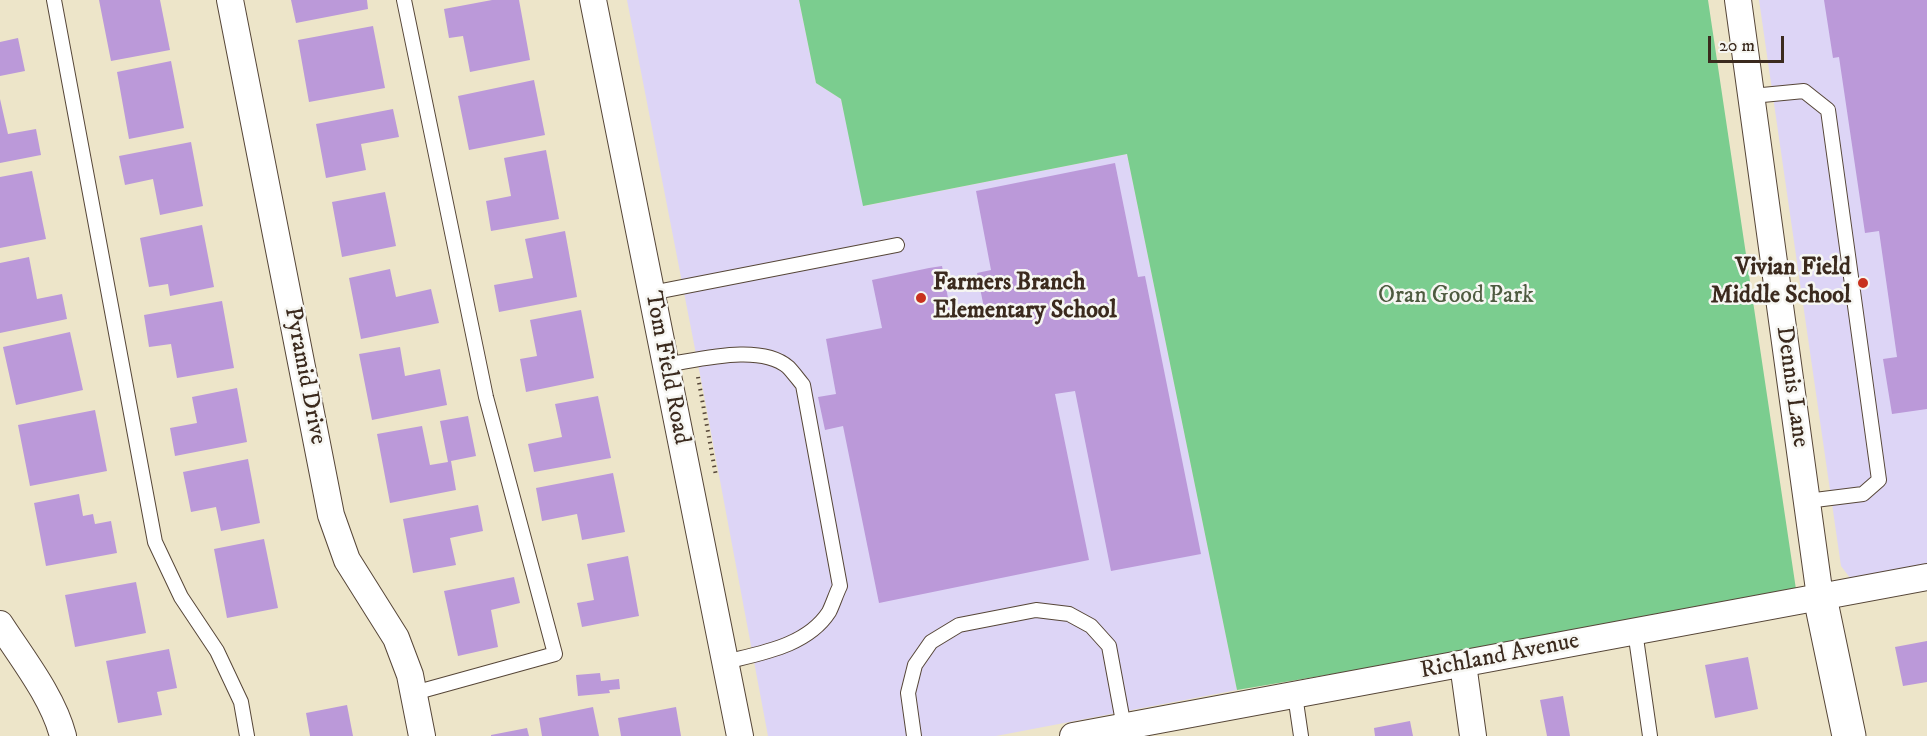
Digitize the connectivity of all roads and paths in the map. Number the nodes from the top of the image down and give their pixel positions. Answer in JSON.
{"nodes":[{"id":1,"x":54,"y":0,"type":"edge"},
{"id":2,"x":231,"y":0,"type":"edge"},
{"id":3,"x":404,"y":0,"type":"edge"},
{"id":4,"x":592,"y":0,"type":"edge"},
{"id":5,"x":1738,"y":0,"type":"edge"},
{"id":6,"x":1752,"y":96,"type":"junction"},
{"id":7,"x":897,"y":245,"type":"dead end"},
{"id":8,"x":651,"y":293,"type":"junction"},
{"id":9,"x":665,"y":365,"type":"junction"},
{"id":10,"x":1807,"y":501,"type":"junction"},
{"id":11,"x":1927,"y":577,"type":"edge"},
{"id":12,"x":1820,"y":597,"type":"junction"},
{"id":13,"x":0,"y":624,"type":"edge"},
{"id":14,"x":1635,"y":631,"type":"junction"},
{"id":15,"x":725,"y":662,"type":"junction"},
{"id":16,"x":1463,"y":664,"type":"junction"},
{"id":17,"x":414,"y":693,"type":"junction"},
{"id":18,"x":1295,"y":695,"type":"junction"},
{"id":19,"x":1124,"y":731,"type":"edge"},
{"id":20,"x":63,"y":736,"type":"edge"},
{"id":21,"x":247,"y":736,"type":"edge"},
{"id":22,"x":422,"y":736,"type":"edge"},
{"id":23,"x":740,"y":736,"type":"edge"},
{"id":24,"x":914,"y":736,"type":"edge"},
{"id":25,"x":1073,"y":736,"type":"edge"},
{"id":26,"x":1301,"y":736,"type":"edge"},
{"id":27,"x":1473,"y":736,"type":"edge"},
{"id":28,"x":1650,"y":736,"type":"edge"},
{"id":29,"x":1849,"y":736,"type":"edge"}],
"edges":[{"from":1,"to":21,"type":"lane"},
{"from":2,"to":17,"type":"street","name":"Pyramid Drive"},
{"from":3,"to":17,"type":"lane"},
{"from":4,"to":8,"type":"street","name":"Tom Field Road"},
{"from":5,"to":6,"type":"street","name":"Dennis Lane"},
{"from":6,"to":10,"type":"street","name":"Dennis Lane"},
{"from":6,"to":10,"type":"lane"},
{"from":7,"to":8,"type":"lane"},
{"from":8,"to":9,"type":"street","name":"Tom Field Road"},
{"from":9,"to":15,"type":"street","name":"Tom Field Road"},
{"from":9,"to":15,"type":"lane"},
{"from":10,"to":12,"type":"street","name":"Dennis Lane"},
{"from":11,"to":12,"type":"street","name":"Richland Avenue"},
{"from":12,"to":14,"type":"street","name":"Richland Avenue"},
{"from":12,"to":29,"type":"street","name":"Dennis Lane"},
{"from":13,"to":20,"type":"street"},
{"from":14,"to":16,"type":"street","name":"Richland Avenue"},
{"from":14,"to":28,"type":"lane"},
{"from":15,"to":23,"type":"street","name":"Tom Field Road"},
{"from":16,"to":18,"type":"street","name":"Richland Avenue"},
{"from":16,"to":27,"type":"street"},
{"from":17,"to":22,"type":"street","name":"Pyramid Drive"},
{"from":18,"to":19,"type":"street","name":"Richland Avenue"},
{"from":18,"to":26,"type":"lane"},
{"from":19,"to":24,"type":"lane"},
{"from":19,"to":25,"type":"street","name":"Richland Avenue"}]}
